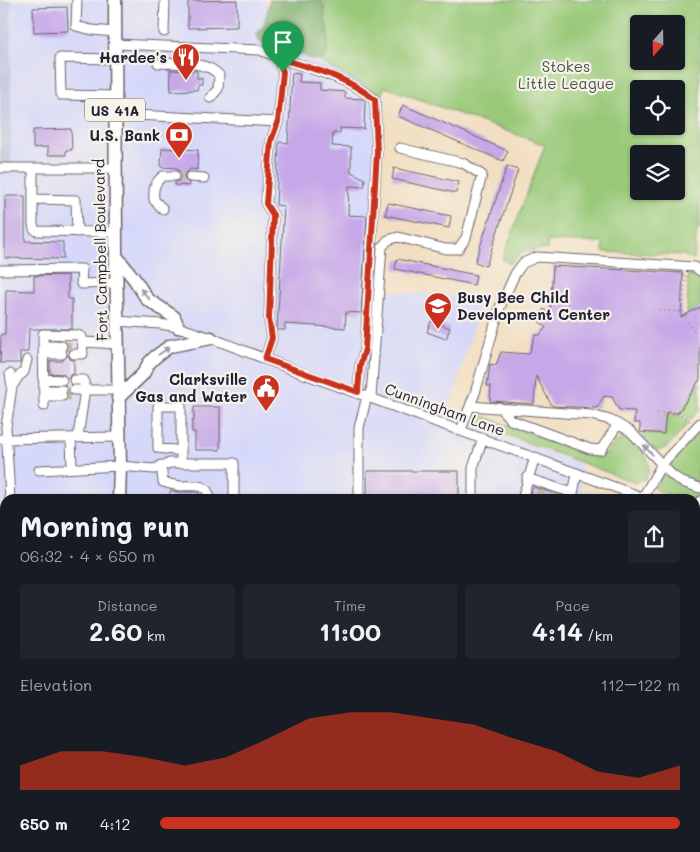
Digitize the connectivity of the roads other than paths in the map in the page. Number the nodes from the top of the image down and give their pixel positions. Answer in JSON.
{"nodes":[{"id":1,"x":77,"y":0,"type":"edge"},
{"id":2,"x":115,"y":0,"type":"edge"},
{"id":3,"x":165,"y":0,"type":"edge"},
{"id":4,"x":164,"y":32,"type":"dead end"},
{"id":5,"x":115,"y":38,"type":"junction"},
{"id":6,"x":278,"y":58,"type":"junction"},
{"id":7,"x":115,"y":59,"type":"junction"},
{"id":8,"x":158,"y":63,"type":"dead end"},
{"id":9,"x":115,"y":96,"type":"junction"},
{"id":10,"x":210,"y":98,"type":"dead end"},
{"id":11,"x":115,"y":114,"type":"junction"},
{"id":12,"x":278,"y":122,"type":"junction"},
{"id":13,"x":400,"y":148,"type":"dead end"},
{"id":14,"x":0,"y":168,"type":"edge"},
{"id":15,"x":33,"y":168,"type":"junction"},
{"id":16,"x":116,"y":168,"type":"junction"},
{"id":17,"x":175,"y":176,"type":"tunnel mouth"},
{"id":18,"x":190,"y":177,"type":"tunnel mouth"},
{"id":19,"x":204,"y":178,"type":"dead end"},
{"id":20,"x":33,"y":199,"type":"junction"},
{"id":21,"x":163,"y":209,"type":"dead end"},
{"id":22,"x":77,"y":232,"type":"junction"},
{"id":23,"x":116,"y":232,"type":"junction"},
{"id":24,"x":116,"y":256,"type":"junction"},
{"id":25,"x":0,"y":270,"type":"edge"},
{"id":26,"x":700,"y":271,"type":"edge"},
{"id":27,"x":117,"y":283,"type":"junction"},
{"id":28,"x":117,"y":321,"type":"junction"},
{"id":29,"x":178,"y":327,"type":"junction"},
{"id":30,"x":211,"y":338,"type":"junction"},
{"id":31,"x":117,"y":344,"type":"junction"},
{"id":32,"x":43,"y":346,"type":"junction"},
{"id":33,"x":265,"y":359,"type":"junction"},
{"id":34,"x":26,"y":360,"type":"dead end"},
{"id":35,"x":10,"y":374,"type":"dead end"},
{"id":36,"x":43,"y":379,"type":"junction"},
{"id":37,"x":62,"y":380,"type":"dead end"},
{"id":38,"x":74,"y":380,"type":"dead end"},
{"id":39,"x":12,"y":387,"type":"junction"},
{"id":40,"x":358,"y":392,"type":"junction"},
{"id":41,"x":44,"y":393,"type":"junction"},
{"id":42,"x":62,"y":393,"type":"tunnel mouth"},
{"id":43,"x":79,"y":393,"type":"junction"},
{"id":44,"x":118,"y":394,"type":"junction"},
{"id":45,"x":369,"y":396,"type":"junction"},
{"id":46,"x":44,"y":406,"type":"dead end"},
{"id":47,"x":470,"y":406,"type":"junction"},
{"id":48,"x":499,"y":407,"type":"junction"},
{"id":49,"x":618,"y":424,"type":"junction"},
{"id":50,"x":698,"y":425,"type":"edge"},
{"id":51,"x":461,"y":430,"type":"junction"},
{"id":52,"x":120,"y":437,"type":"junction"},
{"id":53,"x":4,"y":438,"type":"edge"},
{"id":54,"x":74,"y":438,"type":"junction"},
{"id":55,"x":483,"y":438,"type":"junction"},
{"id":56,"x":181,"y":451,"type":"junction"},
{"id":57,"x":535,"y":457,"type":"junction"},
{"id":58,"x":181,"y":463,"type":"junction"},
{"id":59,"x":662,"y":464,"type":"junction"},
{"id":60,"x":161,"y":465,"type":"junction"},
{"id":61,"x":120,"y":466,"type":"junction"},
{"id":62,"x":72,"y":468,"type":"junction"},
{"id":63,"x":39,"y":470,"type":"dead end"},
{"id":64,"x":577,"y":473,"type":"junction"},
{"id":65,"x":527,"y":478,"type":"junction"},
{"id":66,"x":700,"y":488,"type":"edge"},
{"id":67,"x":10,"y":494,"type":"edge"},
{"id":68,"x":119,"y":494,"type":"edge"},
{"id":69,"x":209,"y":494,"type":"edge"},
{"id":70,"x":234,"y":494,"type":"edge"},
{"id":71,"x":359,"y":494,"type":"edge"},
{"id":72,"x":473,"y":494,"type":"edge"},
{"id":73,"x":523,"y":494,"type":"edge"},
{"id":74,"x":566,"y":494,"type":"edge"},
{"id":75,"x":572,"y":494,"type":"edge"},
{"id":76,"x":634,"y":494,"type":"edge"},
{"id":77,"x":647,"y":494,"type":"edge"}],
"edges":[{"from":1,"to":5,"type":"street"},
{"from":2,"to":5,"type":"highway","name":"Fort Campbell Boulevard","number":"US 41A"},
{"from":3,"to":4,"type":"street"},
{"from":5,"to":6,"type":"street"},
{"from":5,"to":7,"type":"highway","name":"Fort Campbell Boulevard","number":"US 41A"},
{"from":6,"to":12,"type":"street"},
{"from":6,"to":40,"type":"street"},
{"from":7,"to":9,"type":"highway","name":"Fort Campbell Boulevard","number":"US 41A"},
{"from":7,"to":9,"type":"street"},
{"from":8,"to":10,"type":"street"},
{"from":9,"to":11,"type":"highway","name":"Fort Campbell Boulevard","number":"US 41A"},
{"from":11,"to":12,"type":"street"},
{"from":11,"to":16,"type":"highway","name":"Fort Campbell Boulevard","number":"US 41A"},
{"from":12,"to":33,"type":"street"},
{"from":13,"to":45,"type":"street"},
{"from":14,"to":15,"type":"street"},
{"from":15,"to":16,"type":"street"},
{"from":15,"to":20,"type":"street"},
{"from":16,"to":23,"type":"highway","name":"Fort Campbell Boulevard","number":"US 41A"},
{"from":17,"to":21,"type":"street"},
{"from":18,"to":19,"type":"street"},
{"from":20,"to":22,"type":"street"},
{"from":20,"to":22,"type":"street"},
{"from":22,"to":23,"type":"street"},
{"from":23,"to":24,"type":"highway","name":"Fort Campbell Boulevard","number":"US 41A"},
{"from":24,"to":27,"type":"highway","name":"Fort Campbell Boulevard","number":"US 41A"},
{"from":29,"to":24,"type":"highway","one_way":true},
{"from":25,"to":27,"type":"street"},
{"from":26,"to":47,"type":"street"},
{"from":27,"to":28,"type":"highway","name":"Fort Campbell Boulevard","number":"US 41A"},
{"from":28,"to":29,"type":"street","name":"Cunningham Lane"},
{"from":28,"to":31,"type":"highway","name":"Fort Campbell Boulevard","number":"US 41A"},
{"from":29,"to":30,"type":"street","name":"Cunningham Lane"},
{"from":30,"to":33,"type":"street","name":"Cunningham Lane"},
{"from":44,"to":30,"type":"highway","one_way":true},
{"from":31,"to":32,"type":"street"},
{"from":31,"to":44,"type":"highway","name":"Fort Campbell Boulevard","number":"US 41A"},
{"from":32,"to":32,"type":"street"},
{"from":32,"to":36,"type":"street"},
{"from":33,"to":40,"type":"street","name":"Cunningham Lane"},
{"from":34,"to":39,"type":"street"},
{"from":35,"to":39,"type":"street"},
{"from":36,"to":37,"type":"street"},
{"from":36,"to":41,"type":"street"},
{"from":38,"to":43,"type":"street"},
{"from":39,"to":53,"type":"street"},
{"from":40,"to":45,"type":"street","name":"Cunningham Lane"},
{"from":41,"to":42,"type":"street"},
{"from":41,"to":46,"type":"street"},
{"from":43,"to":44,"type":"street"},
{"from":43,"to":54,"type":"street"},
{"from":44,"to":52,"type":"highway","name":"Fort Campbell Boulevard","number":"US 41A"},
{"from":45,"to":51,"type":"street","name":"Cunningham Lane"},
{"from":45,"to":71,"type":"street"},
{"from":47,"to":48,"type":"street"},
{"from":47,"to":51,"type":"street"},
{"from":48,"to":49,"type":"street"},
{"from":48,"to":49,"type":"street"},
{"from":59,"to":49,"type":"street","one_way":true},
{"from":50,"to":59,"type":"street"},
{"from":51,"to":55,"type":"street","name":"Cunningham Lane"},
{"from":52,"to":54,"type":"street"},
{"from":52,"to":61,"type":"highway","name":"Fort Campbell Boulevard","number":"US 41A"},
{"from":53,"to":54,"type":"street"},
{"from":53,"to":67,"type":"street"},
{"from":54,"to":62,"type":"street"},
{"from":55,"to":57,"type":"street","name":"Cunningham Lane"},
{"from":55,"to":72,"type":"street"},
{"from":56,"to":56,"type":"street"},
{"from":56,"to":58,"type":"street"},
{"from":57,"to":64,"type":"street","name":"Cunningham Lane"},
{"from":57,"to":65,"type":"street"},
{"from":58,"to":60,"type":"street"},
{"from":58,"to":70,"type":"street"},
{"from":59,"to":66,"type":"street"},
{"from":59,"to":77,"type":"street"},
{"from":60,"to":61,"type":"street"},
{"from":60,"to":69,"type":"street"},
{"from":61,"to":62,"type":"street"},
{"from":61,"to":68,"type":"highway","name":"Fort Campbell Boulevard","number":"US 41A"},
{"from":62,"to":63,"type":"street"},
{"from":64,"to":75,"type":"street"},
{"from":64,"to":76,"type":"street","name":"Cunningham Lane"},
{"from":65,"to":73,"type":"street"},
{"from":65,"to":74,"type":"street"}]}
